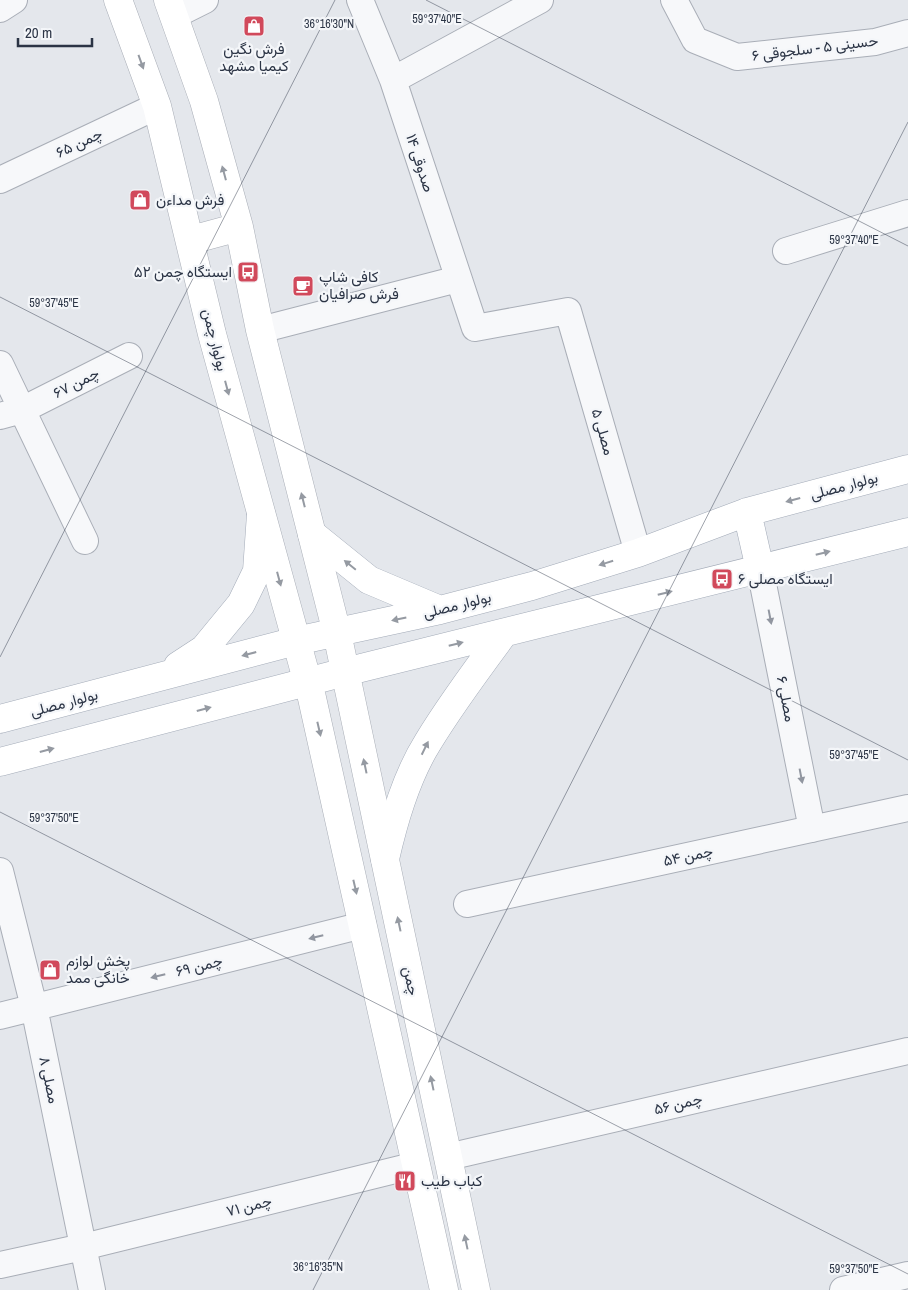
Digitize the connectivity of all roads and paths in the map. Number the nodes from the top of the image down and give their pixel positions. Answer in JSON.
{"nodes":[{"id":1,"x":14,"y":0,"type":"edge"},
{"id":2,"x":118,"y":0,"type":"edge"},
{"id":3,"x":205,"y":0,"type":"edge"},
{"id":4,"x":360,"y":0,"type":"edge"},
{"id":5,"x":540,"y":0,"type":"edge"},
{"id":6,"x":674,"y":0,"type":"edge"},
{"id":7,"x":172,"y":8,"type":"edge"},
{"id":8,"x":0,"y":9,"type":"edge"},
{"id":9,"x":908,"y":33,"type":"edge"},
{"id":10,"x":393,"y":80,"type":"junction"},
{"id":11,"x":157,"y":106,"type":"junction"},
{"id":12,"x":0,"y":180,"type":"edge"},
{"id":13,"x":908,"y":213,"type":"edge"},
{"id":14,"x":239,"y":226,"type":"junction"},
{"id":15,"x":191,"y":240,"type":"junction"},
{"id":16,"x":786,"y":250,"type":"dead end"},
{"id":17,"x":458,"y":279,"type":"junction"},
{"id":18,"x":568,"y":312,"type":"joint"},
{"id":19,"x":260,"y":330,"type":"junction"},
{"id":20,"x":129,"y":356,"type":"dead end"},
{"id":21,"x":0,"y":364,"type":"edge"},
{"id":22,"x":11,"y":413,"type":"edge"},
{"id":23,"x":908,"y":469,"type":"edge"},
{"id":24,"x":747,"y":512,"type":"junction"},
{"id":25,"x":262,"y":514,"type":"junction"},
{"id":26,"x":908,"y":532,"type":"edge"},
{"id":27,"x":312,"y":534,"type":"junction"},
{"id":28,"x":85,"y":541,"type":"dead end"},
{"id":29,"x":638,"y":553,"type":"junction"},
{"id":30,"x":760,"y":569,"type":"junction"},
{"id":31,"x":440,"y":610,"type":"junction"},
{"id":32,"x":337,"y":633,"type":"junction"},
{"id":33,"x":504,"y":633,"type":"junction"},
{"id":34,"x":296,"y":642,"type":"junction"},
{"id":35,"x":345,"y":672,"type":"junction"},
{"id":36,"x":161,"y":677,"type":"junction"},
{"id":37,"x":307,"y":682,"type":"junction"},
{"id":38,"x":0,"y":720,"type":"edge"},
{"id":39,"x":0,"y":765,"type":"edge"},
{"id":40,"x":908,"y":808,"type":"edge"},
{"id":41,"x":812,"y":829,"type":"junction"},
{"id":42,"x":385,"y":859,"type":"junction"},
{"id":43,"x":0,"y":871,"type":"edge"},
{"id":44,"x":467,"y":904,"type":"dead end"},
{"id":45,"x":363,"y":925,"type":"junction"},
{"id":46,"x":34,"y":1007,"type":"junction"},
{"id":47,"x":0,"y":1016,"type":"edge"},
{"id":48,"x":908,"y":1051,"type":"edge"},
{"id":49,"x":448,"y":1157,"type":"junction"},
{"id":50,"x":416,"y":1165,"type":"junction"},
{"id":51,"x":83,"y":1247,"type":"junction"},
{"id":52,"x":0,"y":1265,"type":"edge"},
{"id":53,"x":908,"y":1275,"type":"edge"},
{"id":54,"x":92,"y":1290,"type":"edge"},
{"id":55,"x":444,"y":1290,"type":"edge"},
{"id":56,"x":476,"y":1290,"type":"edge"},
{"id":57,"x":843,"y":1290,"type":"edge"}],
"edges":[{"from":1,"to":8,"type":"street"},
{"from":2,"to":11,"type":"main road","name":"بولوار چمن","one_way":true},
{"from":3,"to":7,"type":"street"},
{"from":4,"to":10,"type":"street","name":"صدوقی ۱۴"},
{"from":5,"to":10,"type":"street"},
{"from":6,"to":9,"type":"street","name":"حسینی ۵ - سلجوقی ۶"},
{"from":14,"to":7,"type":"main road","one_way":true},
{"from":10,"to":17,"type":"street","name":"صدوقی ۱۴"},
{"from":11,"to":12,"type":"street","name":"چمن ۶۵"},
{"from":11,"to":15,"type":"main road","name":"بولوار چمن"},
{"from":13,"to":16,"type":"street"},
{"from":14,"to":15,"type":"main road"},
{"from":14,"to":19,"type":"main road"},
{"from":15,"to":25,"type":"main road","name":"بولوار چمن","one_way":true},
{"from":17,"to":18,"type":"street","name":"صدوقی ۱۴"},
{"from":17,"to":19,"type":"street"},
{"from":18,"to":29,"type":"street","name":"مصلی ۵"},
{"from":27,"to":19,"type":"main road","one_way":true},
{"from":20,"to":22,"type":"street","name":"چمن ۶۷"},
{"from":21,"to":22,"type":"street"},
{"from":22,"to":28,"type":"street"},
{"from":23,"to":24,"type":"main road","name":"بولوار مصلی","one_way":true},
{"from":24,"to":29,"type":"main road","name":"بولوار مصلی"},
{"from":24,"to":30,"type":"main road"},
{"from":25,"to":34,"type":"main road","name":"بولوار چمن","one_way":true},
{"from":25,"to":36,"type":"main road"},
{"from":30,"to":26,"type":"main road","one_way":true},
{"from":31,"to":27,"type":"main road","one_way":true},
{"from":27,"to":32,"type":"main road"},
{"from":29,"to":31,"type":"main road","name":"بولوار مصلی","one_way":true},
{"from":33,"to":30,"type":"main road","one_way":true},
{"from":30,"to":41,"type":"street","name":"مصلی ۶","one_way":true},
{"from":31,"to":32,"type":"main road","name":"بولوار مصلی","one_way":true},
{"from":32,"to":34,"type":"main road","name":"بولوار مصلی"},
{"from":32,"to":35,"type":"main road","name":"چمن"},
{"from":35,"to":33,"type":"main road","one_way":true},
{"from":42,"to":33,"type":"main road","one_way":true},
{"from":34,"to":36,"type":"main road","name":"بولوار مصلی","one_way":true},
{"from":34,"to":37,"type":"main road","name":"بولوار چمن"},
{"from":35,"to":37,"type":"main road"},
{"from":42,"to":35,"type":"main road","name":"چمن","one_way":true},
{"from":36,"to":38,"type":"main road","name":"بولوار مصلی"},
{"from":39,"to":37,"type":"main road","one_way":true},
{"from":37,"to":45,"type":"main road","one_way":true},
{"from":40,"to":41,"type":"street","name":"چمن ۵۴"},
{"from":41,"to":44,"type":"street","name":"چمن ۵۴"},
{"from":49,"to":42,"type":"main road","name":"چمن","one_way":true},
{"from":43,"to":46,"type":"street","name":"مصلی ۸"},
{"from":45,"to":46,"type":"street","name":"چمن ۶۹","one_way":true},
{"from":45,"to":50,"type":"main road"},
{"from":46,"to":47,"type":"street","name":"چمن ۶۹"},
{"from":46,"to":51,"type":"street","name":"مصلی ۸"},
{"from":48,"to":49,"type":"street","name":"چمن ۵۶"},
{"from":49,"to":50,"type":"main road"},
{"from":56,"to":49,"type":"main road","name":"چمن","one_way":true},
{"from":50,"to":51,"type":"street","name":"چمن ۷۱"},
{"from":50,"to":55,"type":"main road"},
{"from":51,"to":52,"type":"street","name":"چمن ۷۱"},
{"from":51,"to":54,"type":"street","name":"مصلی ۸"},
{"from":53,"to":57,"type":"street"}]}
